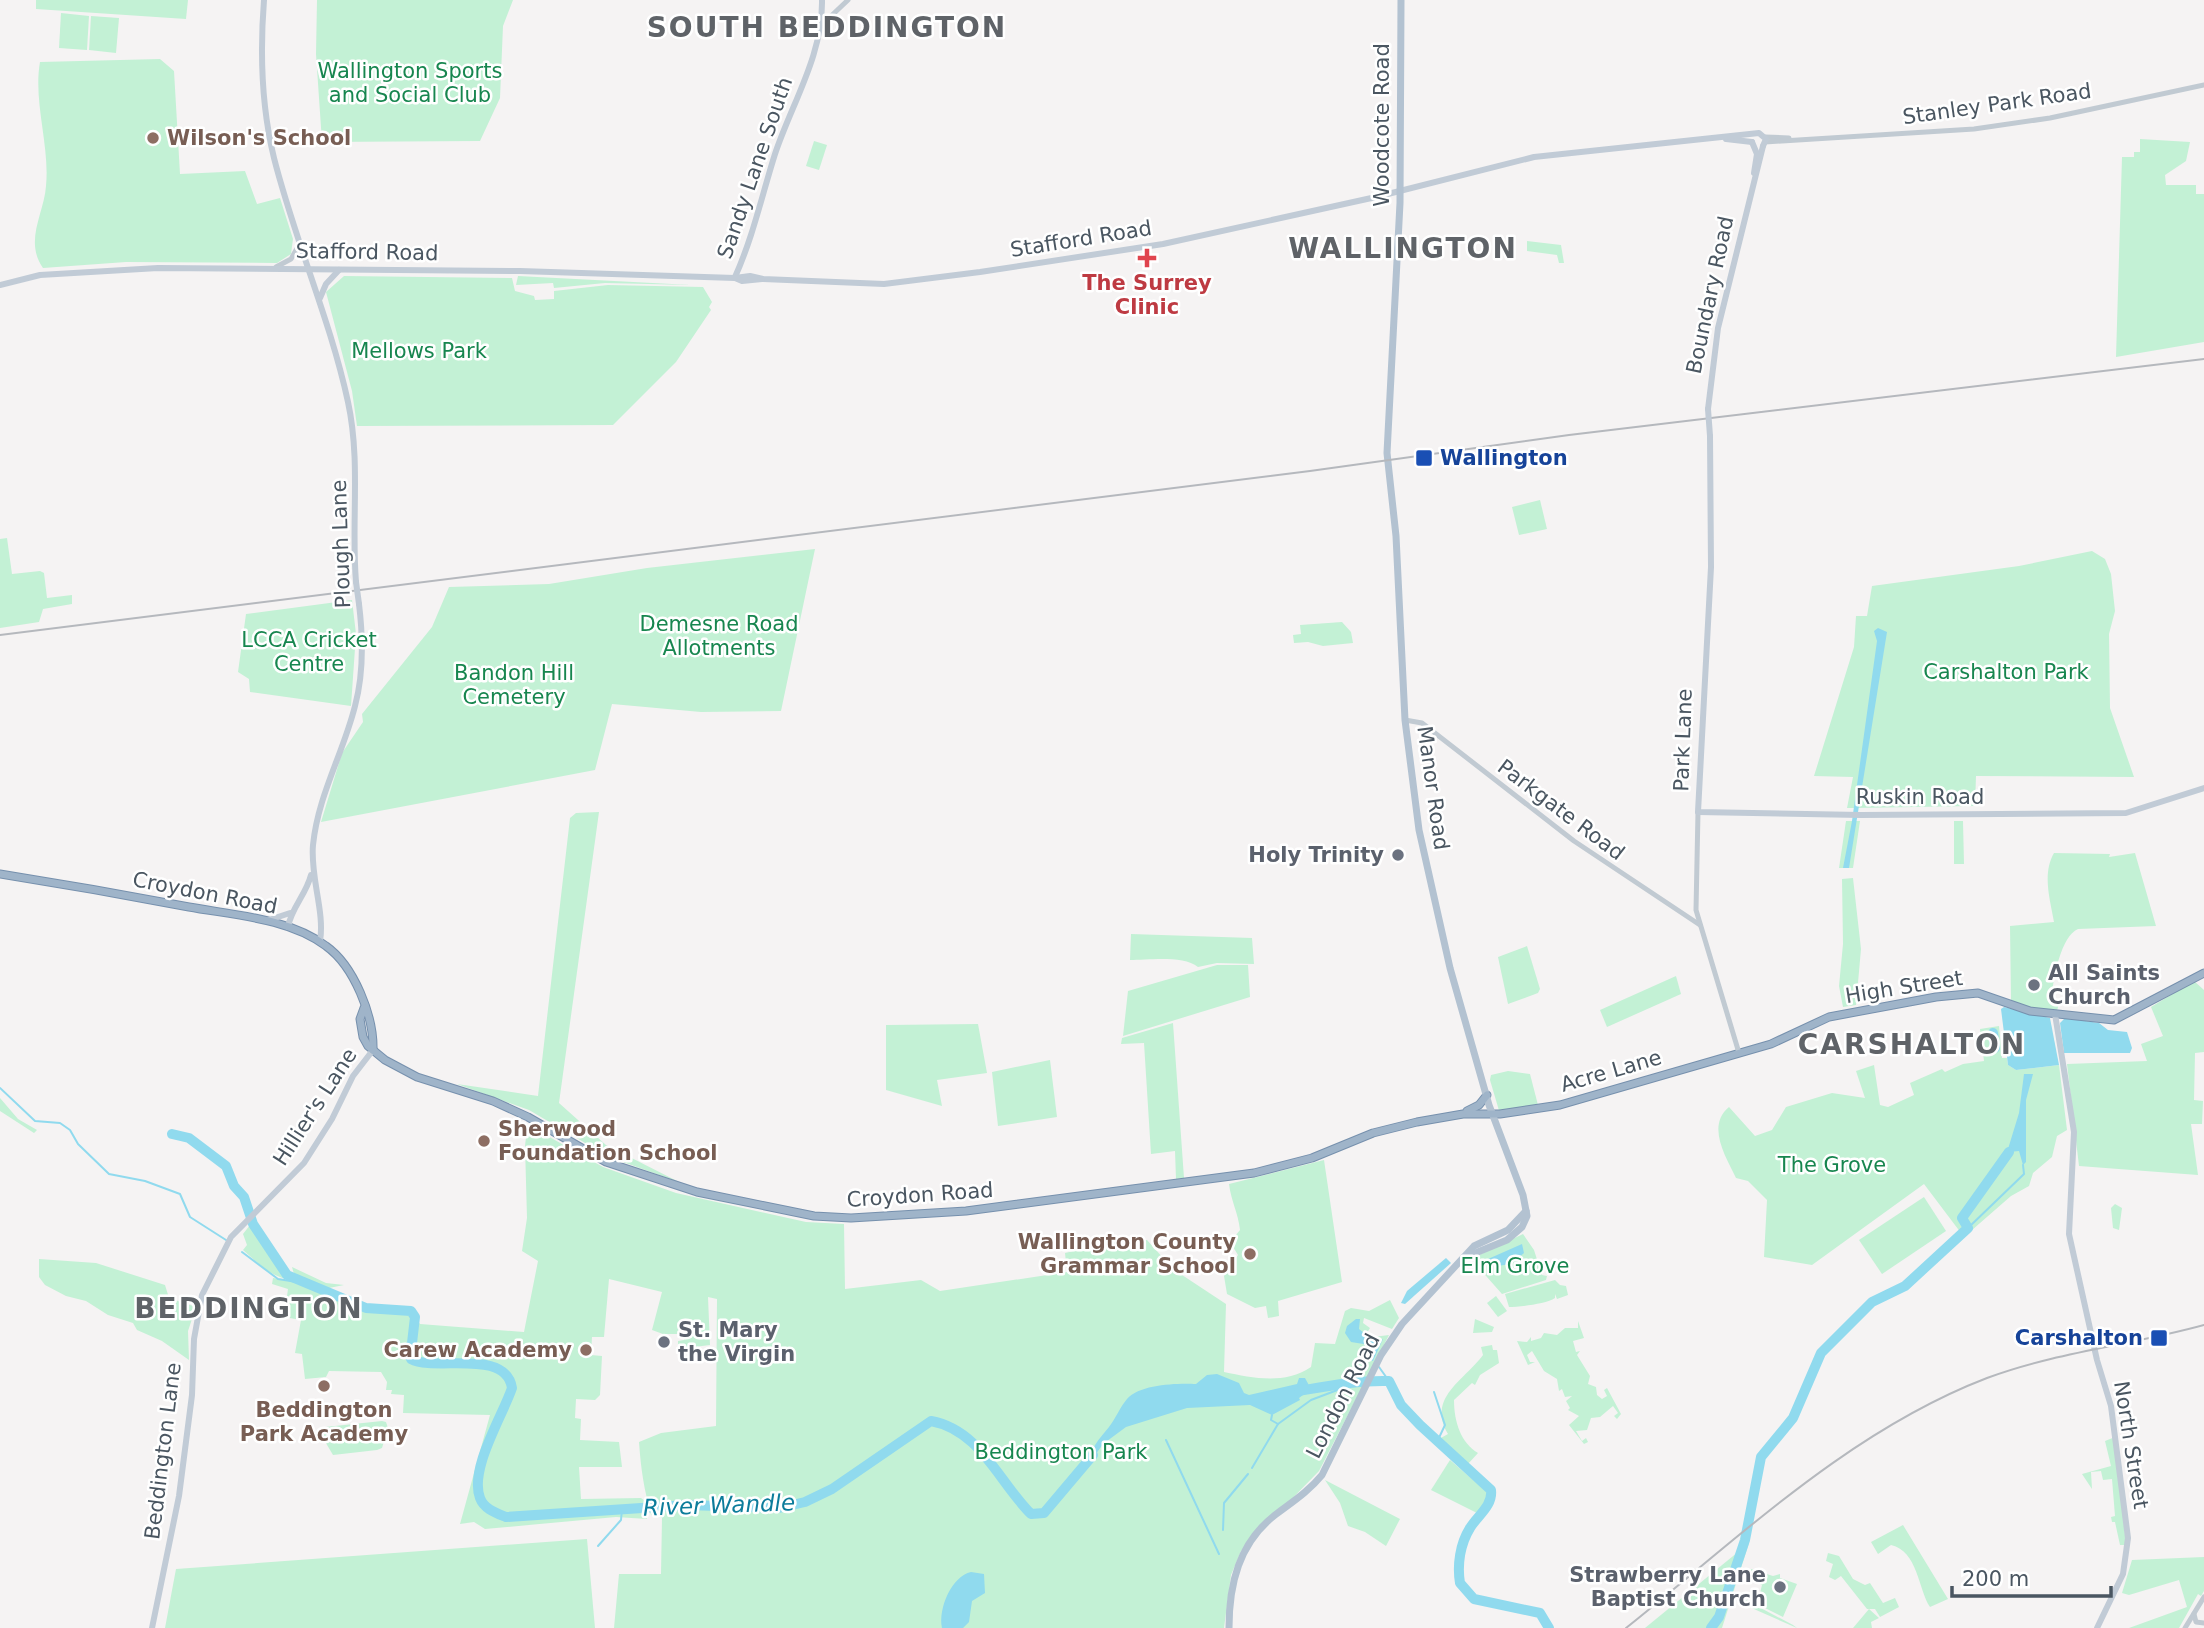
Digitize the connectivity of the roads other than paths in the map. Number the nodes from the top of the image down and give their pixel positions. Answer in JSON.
{"nodes":[{"id":1,"x":264,"y":0,"type":"edge"},
{"id":2,"x":822,"y":0,"type":"edge"},
{"id":3,"x":848,"y":0,"type":"edge"},
{"id":4,"x":1401,"y":0,"type":"edge"},
{"id":5,"x":822,"y":20,"type":"junction"},
{"id":6,"x":2204,"y":85,"type":"edge"},
{"id":7,"x":1759,"y":141,"type":"junction"},
{"id":8,"x":1400,"y":191,"type":"junction"},
{"id":9,"x":301,"y":240,"type":"junction"},
{"id":10,"x":744,"y":259,"type":"junction"},
{"id":11,"x":266,"y":269,"type":"junction"},
{"id":12,"x":309,"y":270,"type":"junction"},
{"id":13,"x":339,"y":270,"type":"junction"},
{"id":14,"x":750,"y":276,"type":"junction"},
{"id":15,"x":735,"y":278,"type":"junction"},
{"id":16,"x":763,"y":279,"type":"junction"},
{"id":17,"x":0,"y":285,"type":"edge"},
{"id":18,"x":320,"y":300,"type":"junction"},
{"id":19,"x":1709,"y":421,"type":"joint"},
{"id":20,"x":1387,"y":459,"type":"joint"},
{"id":21,"x":1405,"y":720,"type":"junction"},
{"id":22,"x":2204,"y":788,"type":"edge"},
{"id":23,"x":1698,"y":812,"type":"junction"},
{"id":24,"x":312,"y":869,"type":"junction"},
{"id":25,"x":0,"y":874,"type":"edge"},
{"id":26,"x":305,"y":894,"type":"junction"},
{"id":27,"x":315,"y":894,"type":"junction"},
{"id":28,"x":290,"y":913,"type":"junction"},
{"id":29,"x":264,"y":921,"type":"junction"},
{"id":30,"x":1700,"y":925,"type":"junction"},
{"id":31,"x":288,"y":927,"type":"junction"},
{"id":32,"x":320,"y":941,"type":"junction"},
{"id":33,"x":2204,"y":975,"type":"edge"},
{"id":34,"x":2055,"y":1014,"type":"junction"},
{"id":35,"x":373,"y":1050,"type":"junction"},
{"id":36,"x":1739,"y":1054,"type":"junction"},
{"id":37,"x":1487,"y":1095,"type":"junction"},
{"id":38,"x":1463,"y":1114,"type":"junction"},
{"id":39,"x":1492,"y":1115,"type":"junction"},
{"id":40,"x":255,"y":1210,"type":"joint"},
{"id":41,"x":1526,"y":1211,"type":"junction"},
{"id":42,"x":1468,"y":1256,"type":"junction"},
{"id":43,"x":2204,"y":1597,"type":"edge"},
{"id":44,"x":2194,"y":1614,"type":"junction"},
{"id":45,"x":2204,"y":1624,"type":"edge"},
{"id":46,"x":152,"y":1628,"type":"edge"},
{"id":47,"x":1229,"y":1628,"type":"edge"},
{"id":48,"x":2097,"y":1628,"type":"edge"},
{"id":49,"x":2185,"y":1628,"type":"edge"},
{"id":50,"x":2199,"y":1628,"type":"edge"}],
"edges":[{"from":1,"to":9,"type":"main road","name":"Plough Lane"},
{"from":2,"to":5,"type":"main road","name":"Sandy Lane South"},
{"from":3,"to":5,"type":"street"},
{"from":4,"to":8,"type":"main road","name":"Woodcote Road"},
{"from":5,"to":10,"type":"main road","name":"Sandy Lane South"},
{"from":6,"to":7,"type":"street","name":"Stanley Park Road"},
{"from":7,"to":8,"type":"main road","name":"Stanley Park Road"},
{"from":7,"to":19,"type":"main road","name":"Boundary Road","bridge":true},
{"from":8,"to":16,"type":"main road","name":"Stafford Road"},
{"from":8,"to":20,"type":"main road","name":"Woodcote Road"},
{"from":9,"to":11,"type":"street"},
{"from":9,"to":12,"type":"main road","name":"Plough Lane"},
{"from":10,"to":14,"type":"main road"},
{"from":10,"to":15,"type":"main road","name":"Sandy Lane South"},
{"from":11,"to":12,"type":"main road","name":"Stafford Road"},
{"from":11,"to":17,"type":"main road","name":"Stafford Road"},
{"from":12,"to":13,"type":"main road","name":"Stafford Road"},
{"from":12,"to":18,"type":"main road","name":"Plough Lane"},
{"from":13,"to":15,"type":"main road","name":"Stafford Road"},
{"from":13,"to":18,"type":"main road"},
{"from":14,"to":15,"type":"main road","name":"Stafford Road"},
{"from":14,"to":16,"type":"main road","name":"Stafford Road"},
{"from":15,"to":16,"type":"main road","name":"Stafford Road"},
{"from":18,"to":24,"type":"main road","name":"Plough Lane","bridge":true},
{"from":19,"to":23,"type":"main road","name":"Park Lane","bridge":true},
{"from":20,"to":21,"type":"main road","name":"Manor Road"},
{"from":21,"to":30,"type":"street","name":"Parkgate Road"},
{"from":21,"to":37,"type":"main road","name":"Manor Road"},
{"from":22,"to":23,"type":"main road","name":"Ruskin Road"},
{"from":23,"to":30,"type":"street","name":"Park Lane"},
{"from":24,"to":26,"type":"main road"},
{"from":24,"to":27,"type":"main road","name":"Plough Lane"},
{"from":25,"to":29,"type":"highway","name":"Croydon Road"},
{"from":26,"to":27,"type":"main road"},
{"from":26,"to":28,"type":"main road"},
{"from":27,"to":32,"type":"main road","name":"Plough Lane"},
{"from":28,"to":29,"type":"main road"},
{"from":28,"to":31,"type":"main road"},
{"from":29,"to":31,"type":"highway","name":"Croydon Road"},
{"from":30,"to":36,"type":"street","name":"Park Lane"},
{"from":31,"to":32,"type":"highway","name":"Croydon Road"},
{"from":32,"to":35,"type":"highway","name":"Croydon Road"},
{"from":33,"to":34,"type":"highway","name":"High Street"},
{"from":34,"to":36,"type":"highway","name":"High Street"},
{"from":34,"to":48,"type":"main road","name":"North Street"},
{"from":35,"to":38,"type":"highway","name":"Croydon Road"},
{"from":35,"to":40,"type":"main road","name":"Hillier's Lane"},
{"from":36,"to":39,"type":"highway","name":"Acre Lane"},
{"from":37,"to":38,"type":"highway"},
{"from":37,"to":39,"type":"main road","name":"Manor Road"},
{"from":38,"to":39,"type":"highway","name":"Croydon Road"},
{"from":39,"to":41,"type":"main road","name":"Manor Road"},
{"from":40,"to":46,"type":"main road","name":"Beddington Lane"},
{"from":41,"to":42,"type":"main road","name":"London Road"},
{"from":41,"to":42,"type":"main road","name":"London Road"},
{"from":42,"to":47,"type":"main road","name":"London Road"},
{"from":43,"to":44,"type":"street"},
{"from":44,"to":45,"type":"street"},
{"from":44,"to":49,"type":"street"},
{"from":45,"to":50,"type":"street"}]}
